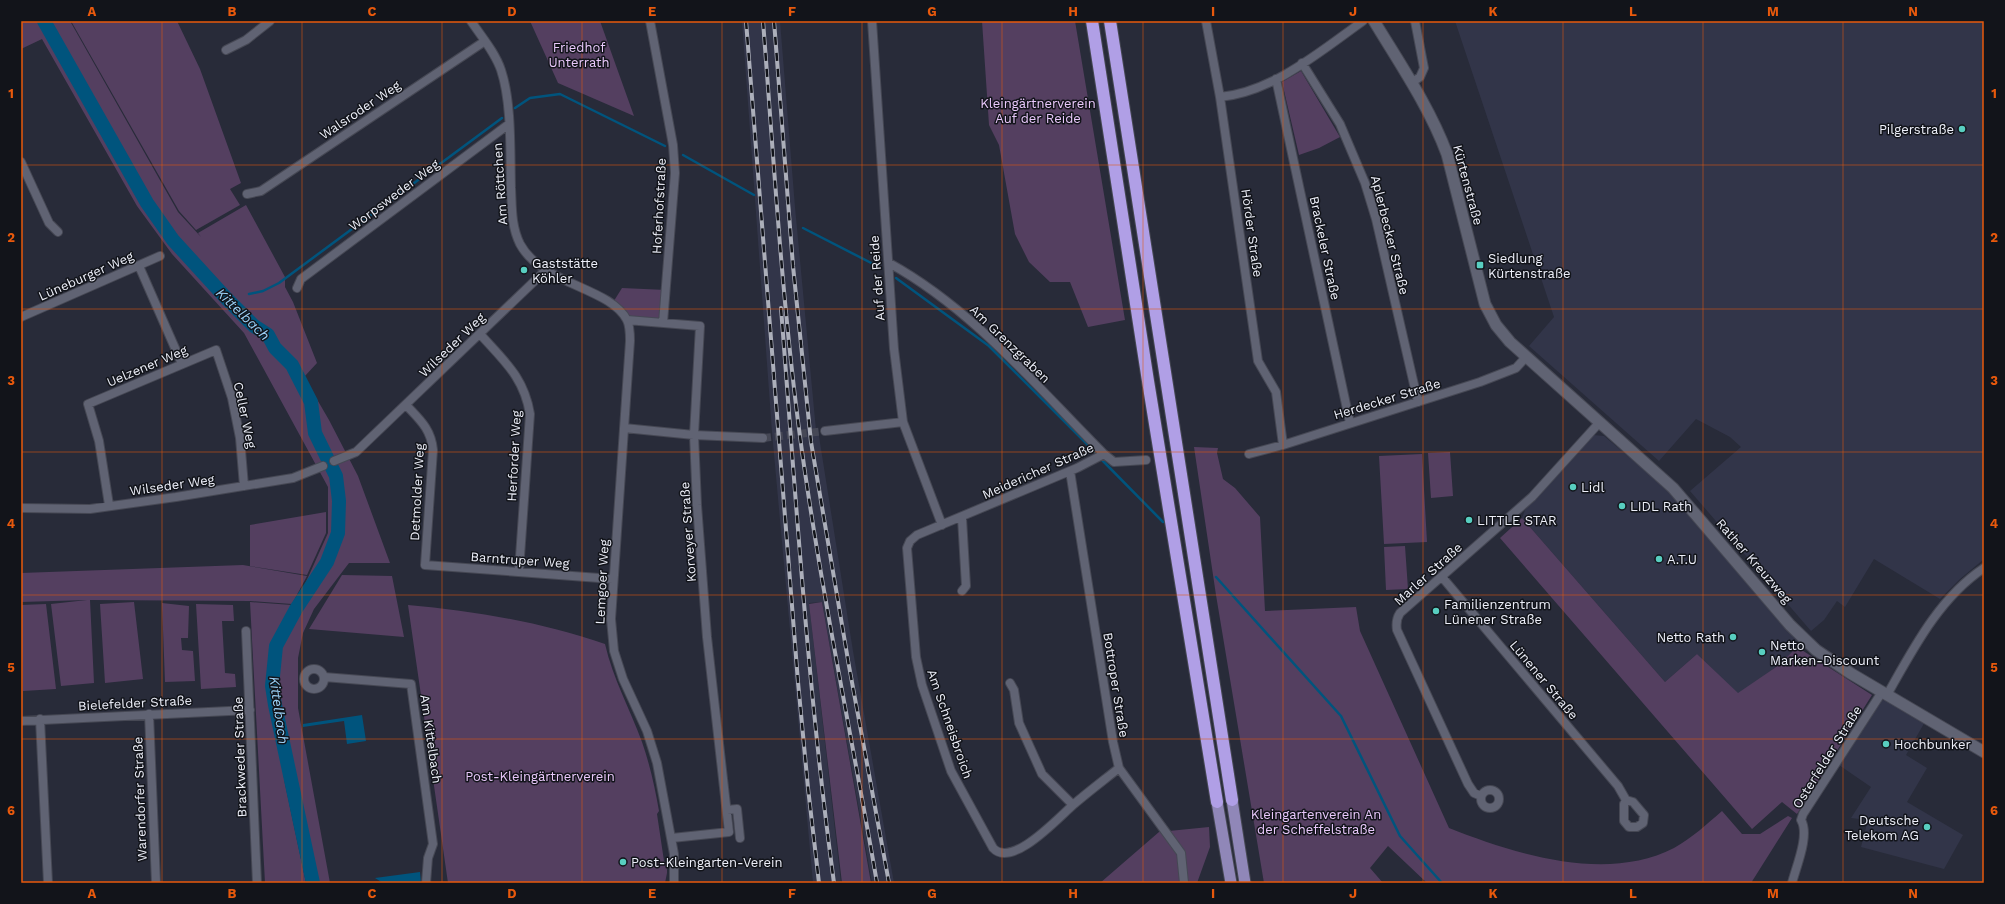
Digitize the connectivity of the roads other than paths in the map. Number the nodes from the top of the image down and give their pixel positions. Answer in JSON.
{"nodes":[{"id":1,"x":270,"y":21,"type":"edge"},
{"id":2,"x":471,"y":21,"type":"edge"},
{"id":3,"x":650,"y":21,"type":"edge"},
{"id":4,"x":872,"y":21,"type":"edge"},
{"id":5,"x":1092,"y":21,"type":"edge"},
{"id":6,"x":1110,"y":21,"type":"edge"},
{"id":7,"x":1206,"y":21,"type":"edge"},
{"id":8,"x":1363,"y":21,"type":"edge"},
{"id":9,"x":1374,"y":21,"type":"edge"},
{"id":10,"x":1415,"y":21,"type":"edge"},
{"id":11,"x":485,"y":41,"type":"junction"},
{"id":12,"x":226,"y":50,"type":"dead end"},
{"id":13,"x":1302,"y":63,"type":"junction"},
{"id":14,"x":1276,"y":79,"type":"junction"},
{"id":15,"x":1411,"y":83,"type":"junction"},
{"id":16,"x":1220,"y":97,"type":"junction"},
{"id":17,"x":508,"y":124,"type":"junction"},
{"id":18,"x":21,"y":162,"type":"edge"},
{"id":19,"x":247,"y":194,"type":"dead end"},
{"id":20,"x":58,"y":232,"type":"dead end"},
{"id":21,"x":160,"y":256,"type":"dead end"},
{"id":22,"x":889,"y":263,"type":"junction"},
{"id":23,"x":139,"y":266,"type":"junction"},
{"id":24,"x":546,"y":271,"type":"junction"},
{"id":25,"x":297,"y":288,"type":"dead end"},
{"id":26,"x":21,"y":317,"type":"edge"},
{"id":27,"x":627,"y":320,"type":"junction"},
{"id":28,"x":663,"y":323,"type":"junction"},
{"id":29,"x":480,"y":334,"type":"junction"},
{"id":30,"x":216,"y":350,"type":"joint"},
{"id":31,"x":1526,"y":357,"type":"junction"},
{"id":32,"x":182,"y":364,"type":"junction"},
{"id":33,"x":1418,"y":402,"type":"junction"},
{"id":34,"x":406,"y":405,"type":"junction"},
{"id":35,"x":903,"y":422,"type":"junction"},
{"id":36,"x":1350,"y":423,"type":"junction"},
{"id":37,"x":1599,"y":423,"type":"junction"},
{"id":38,"x":624,"y":428,"type":"junction"},
{"id":39,"x":825,"y":431,"type":"tunnel mouth"},
{"id":40,"x":694,"y":435,"type":"junction"},
{"id":41,"x":763,"y":438,"type":"tunnel mouth"},
{"id":42,"x":1283,"y":445,"type":"junction"},
{"id":43,"x":1104,"y":454,"type":"junction"},
{"id":44,"x":1249,"y":454,"type":"dead end"},
{"id":45,"x":1146,"y":460,"type":"dead end"},
{"id":46,"x":334,"y":461,"type":"dead end"},
{"id":47,"x":323,"y":466,"type":"dead end"},
{"id":48,"x":1070,"y":471,"type":"junction"},
{"id":49,"x":244,"y":486,"type":"junction"},
{"id":50,"x":108,"y":505,"type":"junction"},
{"id":51,"x":21,"y":508,"type":"edge"},
{"id":52,"x":962,"y":518,"type":"junction"},
{"id":53,"x":942,"y":525,"type":"junction"},
{"id":54,"x":425,"y":565,"type":"joint"},
{"id":55,"x":1984,"y":568,"type":"edge"},
{"id":56,"x":519,"y":571,"type":"junction"},
{"id":57,"x":1442,"y":577,"type":"junction"},
{"id":58,"x":614,"y":578,"type":"junction"},
{"id":59,"x":962,"y":592,"type":"dead end"},
{"id":60,"x":246,"y":631,"type":"dead end"},
{"id":61,"x":324,"y":677,"type":"dead end"},
{"id":62,"x":1010,"y":683,"type":"dead end"},
{"id":63,"x":1885,"y":693,"type":"junction"},
{"id":64,"x":250,"y":710,"type":"junction"},
{"id":65,"x":149,"y":714,"type":"junction"},
{"id":66,"x":40,"y":719,"type":"junction"},
{"id":67,"x":21,"y":721,"type":"edge"},
{"id":68,"x":1984,"y":752,"type":"edge"},
{"id":69,"x":1119,"y":768,"type":"junction"},
{"id":70,"x":1481,"y":796,"type":"dead end"},
{"id":71,"x":1232,"y":800,"type":"joint"},
{"id":72,"x":1626,"y":800,"type":"dead end"},
{"id":73,"x":1217,"y":802,"type":"joint"},
{"id":74,"x":1073,"y":805,"type":"junction"},
{"id":75,"x":727,"y":810,"type":"junction"},
{"id":76,"x":729,"y":832,"type":"junction"},
{"id":77,"x":672,"y":838,"type":"junction"},
{"id":78,"x":48,"y":883,"type":"edge"},
{"id":79,"x":156,"y":883,"type":"edge"},
{"id":80,"x":257,"y":883,"type":"edge"},
{"id":81,"x":426,"y":883,"type":"edge"},
{"id":82,"x":674,"y":883,"type":"edge"},
{"id":83,"x":1184,"y":883,"type":"edge"},
{"id":84,"x":1230,"y":883,"type":"edge"},
{"id":85,"x":1245,"y":883,"type":"edge"},
{"id":86,"x":1792,"y":883,"type":"edge"}],
"edges":[{"from":1,"to":12,"type":"street"},
{"from":2,"to":11,"type":"street","name":"Am Röttchen"},
{"from":3,"to":28,"type":"street","name":"Hoferhofstraße"},
{"from":4,"to":22,"type":"street","name":"Auf der Reide"},
{"from":5,"to":73,"type":"highway"},
{"from":6,"to":71,"type":"highway"},
{"from":7,"to":16,"type":"street","name":"Hörder Straße"},
{"from":8,"to":13,"type":"street"},
{"from":9,"to":15,"type":"main road","name":"Kürtenstraße"},
{"from":10,"to":15,"type":"street"},
{"from":11,"to":17,"type":"street","name":"Am Röttchen"},
{"from":11,"to":19,"type":"street","name":"Walsroder Weg"},
{"from":13,"to":14,"type":"street"},
{"from":13,"to":33,"type":"street","name":"Aplerbecker Straße"},
{"from":14,"to":16,"type":"street"},
{"from":14,"to":36,"type":"street","name":"Brackeler Straße"},
{"from":15,"to":31,"type":"main road","name":"Kürtenstraße"},
{"from":16,"to":42,"type":"street","name":"Hörder Straße"},
{"from":17,"to":24,"type":"street","name":"Am Röttchen"},
{"from":17,"to":25,"type":"street","name":"Worpsweder Weg"},
{"from":18,"to":20,"type":"street"},
{"from":21,"to":23,"type":"street","name":"Lüneburger Weg"},
{"from":22,"to":35,"type":"street","name":"Auf der Reide"},
{"from":22,"to":43,"type":"street","name":"Am Grenzgraben"},
{"from":23,"to":26,"type":"street","name":"Lüneburger Weg"},
{"from":23,"to":32,"type":"street"},
{"from":24,"to":27,"type":"street","name":"Am Röttchen"},
{"from":24,"to":29,"type":"street","name":"Wilseder Weg"},
{"from":27,"to":28,"type":"street","name":"Korveyer Straße"},
{"from":27,"to":38,"type":"street","name":"Lemgoer Weg"},
{"from":28,"to":40,"type":"street","name":"Korveyer Straße"},
{"from":29,"to":34,"type":"street","name":"Wilseder Weg"},
{"from":29,"to":56,"type":"street","name":"Herforder Weg"},
{"from":30,"to":32,"type":"street","name":"Uelzener Weg"},
{"from":30,"to":49,"type":"street","name":"Celler Weg"},
{"from":31,"to":33,"type":"street","name":"Herdecker Straße"},
{"from":31,"to":37,"type":"main road","name":"Rather Kreuzweg"},
{"from":32,"to":50,"type":"street","name":"Uelzener Weg"},
{"from":33,"to":36,"type":"street","name":"Herdecker Straße"},
{"from":34,"to":46,"type":"street","name":"Wilseder Weg"},
{"from":34,"to":54,"type":"street","name":"Detmolder Weg"},
{"from":35,"to":39,"type":"street"},
{"from":35,"to":53,"type":"street","name":"Auf der Reide"},
{"from":36,"to":42,"type":"street","name":"Herdecker Straße"},
{"from":37,"to":57,"type":"street","name":"Marler Straße"},
{"from":37,"to":63,"type":"main road","name":"Rather Kreuzweg"},
{"from":38,"to":40,"type":"street"},
{"from":38,"to":58,"type":"street","name":"Lemgoer Weg"},
{"from":40,"to":41,"type":"street"},
{"from":40,"to":75,"type":"street","name":"Korveyer Straße"},
{"from":42,"to":44,"type":"street","name":"Herdecker Straße"},
{"from":43,"to":45,"type":"street","name":"Meidericher Straße"},
{"from":43,"to":48,"type":"street","name":"Meidericher Straße"},
{"from":47,"to":49,"type":"street","name":"Wilseder Weg"},
{"from":48,"to":52,"type":"street","name":"Meidericher Straße"},
{"from":48,"to":69,"type":"street","name":"Bottroper Straße"},
{"from":49,"to":50,"type":"street","name":"Wilseder Weg"},
{"from":50,"to":51,"type":"street","name":"Wilseder Weg"},
{"from":52,"to":53,"type":"street","name":"Meidericher Straße"},
{"from":52,"to":59,"type":"street"},
{"from":53,"to":74,"type":"street","name":"Am Schneisbroich"},
{"from":54,"to":56,"type":"street","name":"Barntruper Weg"},
{"from":55,"to":63,"type":"street","name":"Osterfelder Straße"},
{"from":56,"to":58,"type":"street","name":"Barntruper Weg"},
{"from":57,"to":70,"type":"street","name":"Marler Straße"},
{"from":57,"to":72,"type":"street","name":"Lünener Straße"},
{"from":58,"to":77,"type":"street","name":"Lemgoer Weg"},
{"from":60,"to":64,"type":"street","name":"Brackweder Straße"},
{"from":61,"to":81,"type":"street","name":"Am Kittelbach"},
{"from":62,"to":74,"type":"street"},
{"from":63,"to":68,"type":"main road","name":"Rather Kreuzweg"},
{"from":63,"to":86,"type":"street","name":"Osterfelder Straße"},
{"from":64,"to":65,"type":"street","name":"Bielefelder Straße"},
{"from":64,"to":80,"type":"street","name":"Brackweder Straße"},
{"from":65,"to":66,"type":"street","name":"Bielefelder Straße"},
{"from":65,"to":79,"type":"street","name":"Warendorfer Straße"},
{"from":66,"to":67,"type":"street","name":"Bielefelder Straße"},
{"from":66,"to":78,"type":"street"},
{"from":69,"to":74,"type":"street"},
{"from":69,"to":83,"type":"street","name":"Bottroper Straße"},
{"from":71,"to":85,"type":"main road"},
{"from":73,"to":84,"type":"main road"},
{"from":75,"to":76,"type":"street","name":"Korveyer Straße"},
{"from":75,"to":76,"type":"street"},
{"from":76,"to":77,"type":"street"},
{"from":77,"to":82,"type":"street","name":"Lemgoer Weg"}]}
